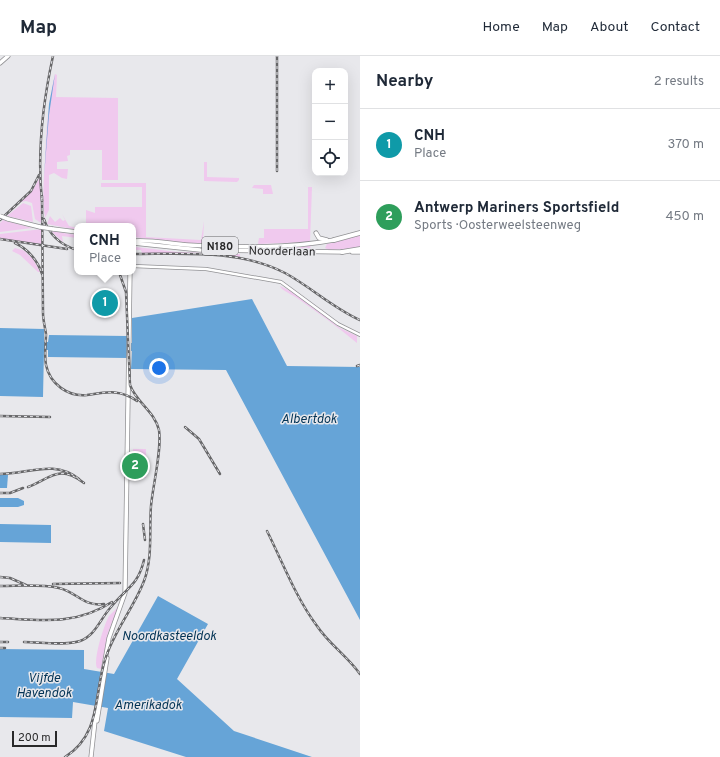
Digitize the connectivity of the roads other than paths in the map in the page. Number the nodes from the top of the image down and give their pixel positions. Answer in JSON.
{"nodes":[{"id":1,"x":8,"y":56,"type":"edge"},
{"id":2,"x":0,"y":63,"type":"edge"},
{"id":3,"x":0,"y":216,"type":"edge"},
{"id":4,"x":74,"y":232,"type":"edge"},
{"id":5,"x":316,"y":233,"type":"dead end"},
{"id":6,"x":360,"y":233,"type":"edge"},
{"id":7,"x":334,"y":240,"type":"junction"},
{"id":8,"x":136,"y":241,"type":"edge"},
{"id":9,"x":136,"y":242,"type":"edge"},
{"id":10,"x":144,"y":245,"type":"junction"},
{"id":11,"x":136,"y":246,"type":"edge"},
{"id":12,"x":257,"y":248,"type":"junction"},
{"id":13,"x":360,"y":249,"type":"edge"},
{"id":14,"x":328,"y":252,"type":"junction"},
{"id":15,"x":342,"y":252,"type":"junction"},
{"id":16,"x":360,"y":252,"type":"edge"},
{"id":17,"x":136,"y":266,"type":"edge"},
{"id":18,"x":130,"y":275,"type":"edge"},
{"id":19,"x":360,"y":335,"type":"edge"},
{"id":20,"x":91,"y":757,"type":"edge"}],
"edges":[{"from":1,"to":2,"type":"main road"},
{"from":3,"to":4,"type":"main road","bridge":true},
{"from":5,"to":7,"type":"main road"},
{"from":6,"to":7,"type":"highway","name":"Noorderlaan","number":"N180"},
{"from":7,"to":12,"type":"main road","name":"Noorderlaan","number":"N180"},
{"from":7,"to":14,"type":"main road"},
{"from":8,"to":12,"type":"main road","name":"Noorderlaan","number":"N180"},
{"from":9,"to":10,"type":"main road","name":"Noorderlaan","number":"N180"},
{"from":10,"to":11,"type":"main road"},
{"from":10,"to":12,"type":"main road","name":"Noorderlaan","number":"N180"},
{"from":12,"to":14,"type":"main road","name":"Noorderlaan","number":"N180"},
{"from":13,"to":15,"type":"highway"},
{"from":14,"to":15,"type":"main road","name":"Noorderlaan","number":"N180"},
{"from":15,"to":16,"type":"main road","name":"Noorderlaan","number":"N180"},
{"from":17,"to":19,"type":"street"},
{"from":18,"to":20,"type":"main road"}]}
